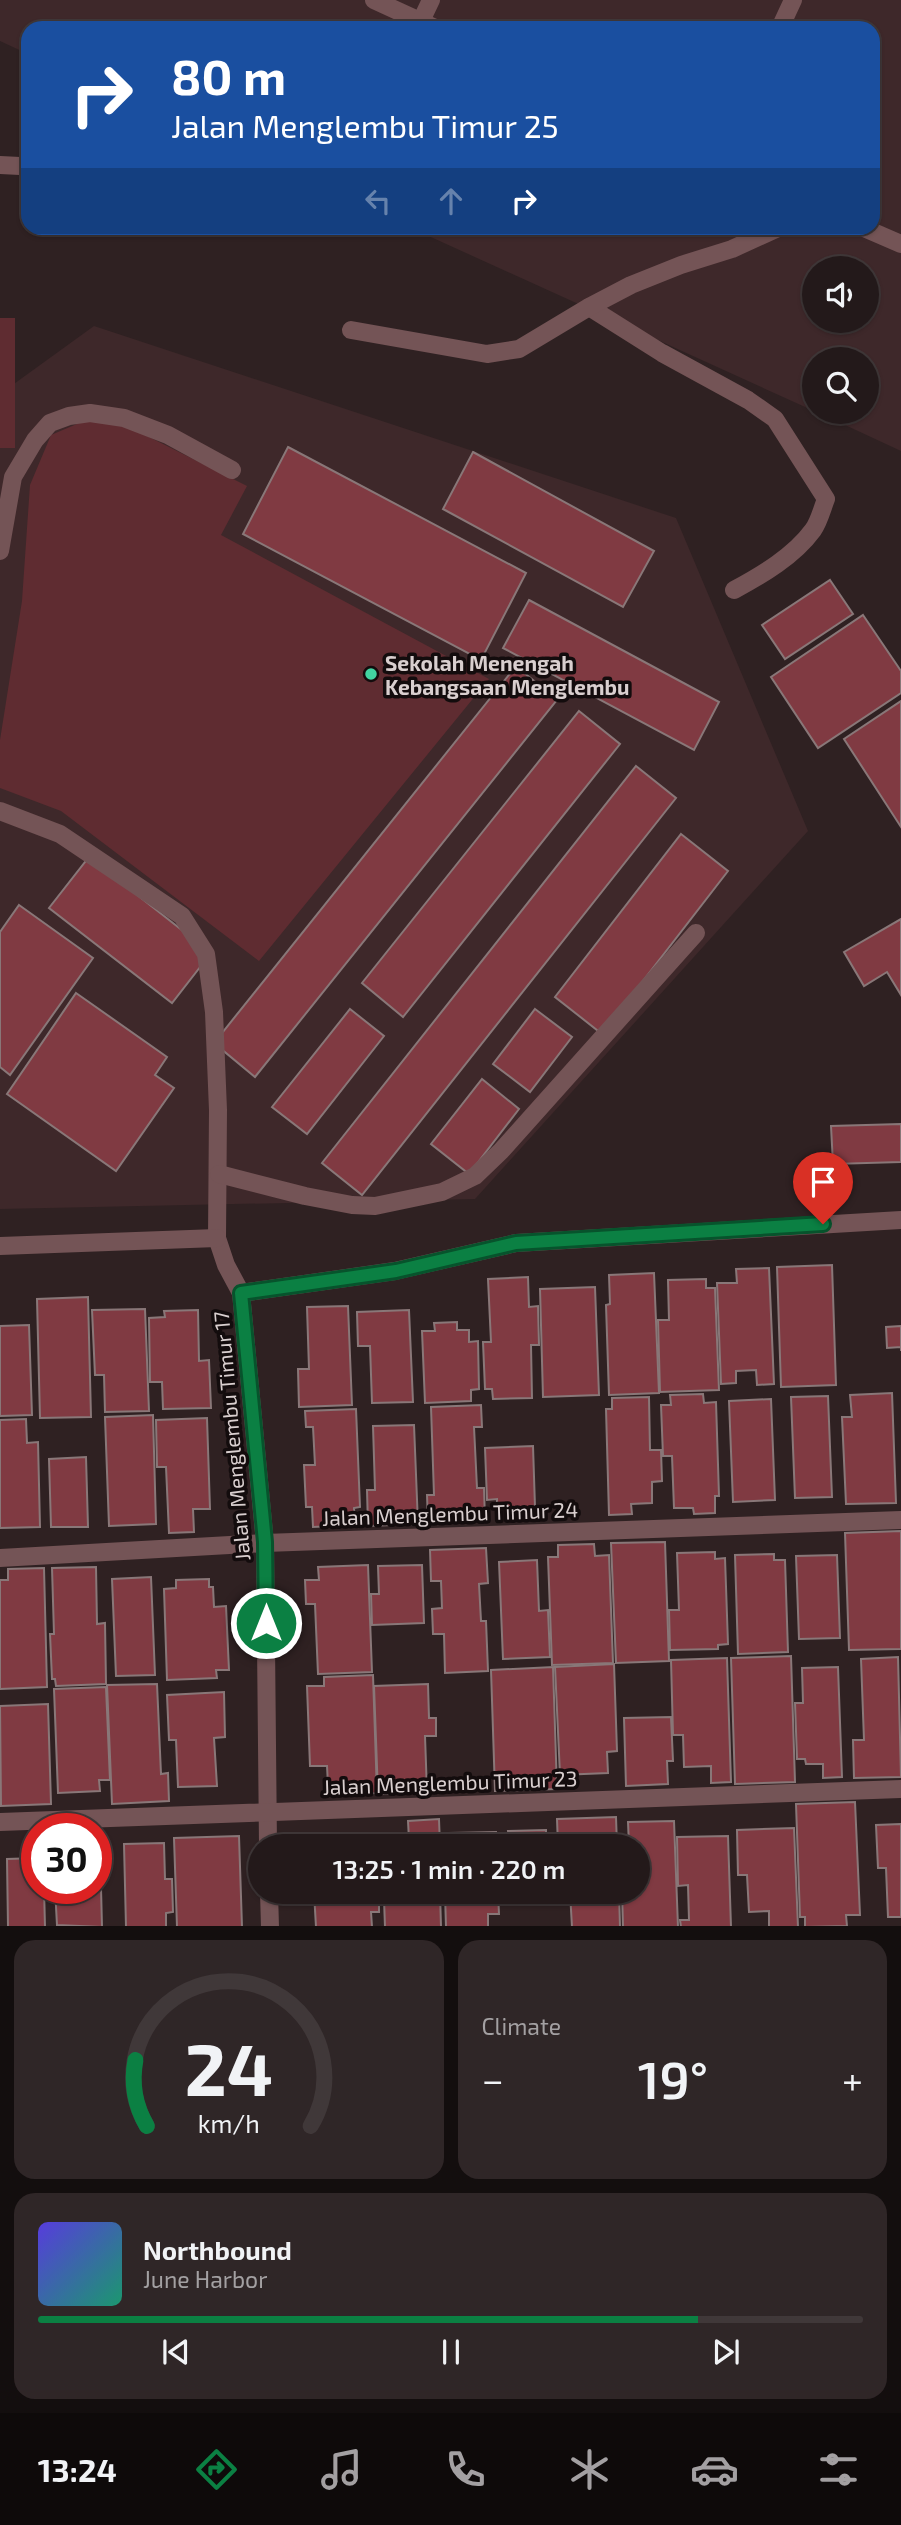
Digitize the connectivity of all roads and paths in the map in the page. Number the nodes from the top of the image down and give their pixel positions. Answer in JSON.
{"nodes":[{"id":1,"x":374,"y":0,"type":"edge"},
{"id":2,"x":431,"y":0,"type":"edge"},
{"id":3,"x":793,"y":0,"type":"edge"},
{"id":4,"x":419,"y":21,"type":"edge"},
{"id":5,"x":428,"y":21,"type":"edge"},
{"id":6,"x":783,"y":21,"type":"edge"},
{"id":7,"x":0,"y":165,"type":"edge"},
{"id":8,"x":20,"y":166,"type":"dead end"},
{"id":9,"x":762,"y":235,"type":"edge"},
{"id":10,"x":880,"y":235,"type":"edge"},
{"id":11,"x":901,"y":244,"type":"edge"},
{"id":12,"x":589,"y":307,"type":"junction"},
{"id":13,"x":351,"y":330,"type":"dead end"},
{"id":14,"x":232,"y":470,"type":"dead end"},
{"id":15,"x":0,"y":551,"type":"edge"},
{"id":16,"x":734,"y":590,"type":"dead end"},
{"id":17,"x":0,"y":811,"type":"edge"},
{"id":18,"x":696,"y":933,"type":"dead end"},
{"id":19,"x":219,"y":1174,"type":"junction"},
{"id":20,"x":901,"y":1220,"type":"edge"},
{"id":21,"x":217,"y":1238,"type":"junction"},
{"id":22,"x":0,"y":1246,"type":"edge"},
{"id":23,"x":241,"y":1293,"type":"junction"},
{"id":24,"x":901,"y":1520,"type":"edge"},
{"id":25,"x":265,"y":1542,"type":"junction"},
{"id":26,"x":0,"y":1558,"type":"edge"},
{"id":27,"x":901,"y":1789,"type":"edge"},
{"id":28,"x":267,"y":1811,"type":"junction"},
{"id":29,"x":0,"y":1822,"type":"edge"},
{"id":30,"x":268,"y":1834,"type":"edge"},
{"id":31,"x":270,"y":1904,"type":"edge"},
{"id":32,"x":270,"y":1926,"type":"edge"}],
"edges":[{"from":1,"to":4,"type":"street"},
{"from":2,"to":5,"type":"street"},
{"from":3,"to":6,"type":"street"},
{"from":7,"to":8,"type":"street"},
{"from":9,"to":12,"type":"street"},
{"from":10,"to":11,"type":"street"},
{"from":12,"to":13,"type":"street"},
{"from":12,"to":16,"type":"street"},
{"from":14,"to":15,"type":"street"},
{"from":17,"to":19,"type":"street"},
{"from":18,"to":19,"type":"street"},
{"from":19,"to":21,"type":"street"},
{"from":20,"to":23,"type":"street"},
{"from":21,"to":22,"type":"street"},
{"from":21,"to":23,"type":"street","name":"Jalan Menglembu Timur 17"},
{"from":23,"to":25,"type":"street","name":"Jalan Menglembu Timur 17"},
{"from":24,"to":25,"type":"street","name":"Jalan Menglembu Timur 24"},
{"from":25,"to":26,"type":"street","name":"Jalan Menglembu Timur 24"},
{"from":25,"to":28,"type":"street","name":"Jalan Menglembu Timur 17"},
{"from":27,"to":28,"type":"street","name":"Jalan Menglembu Timur 23"},
{"from":28,"to":29,"type":"street","name":"Jalan Menglembu Timur 23"},
{"from":28,"to":30,"type":"street","name":"Jalan Menglembu Timur 17"},
{"from":31,"to":32,"type":"street"}]}
